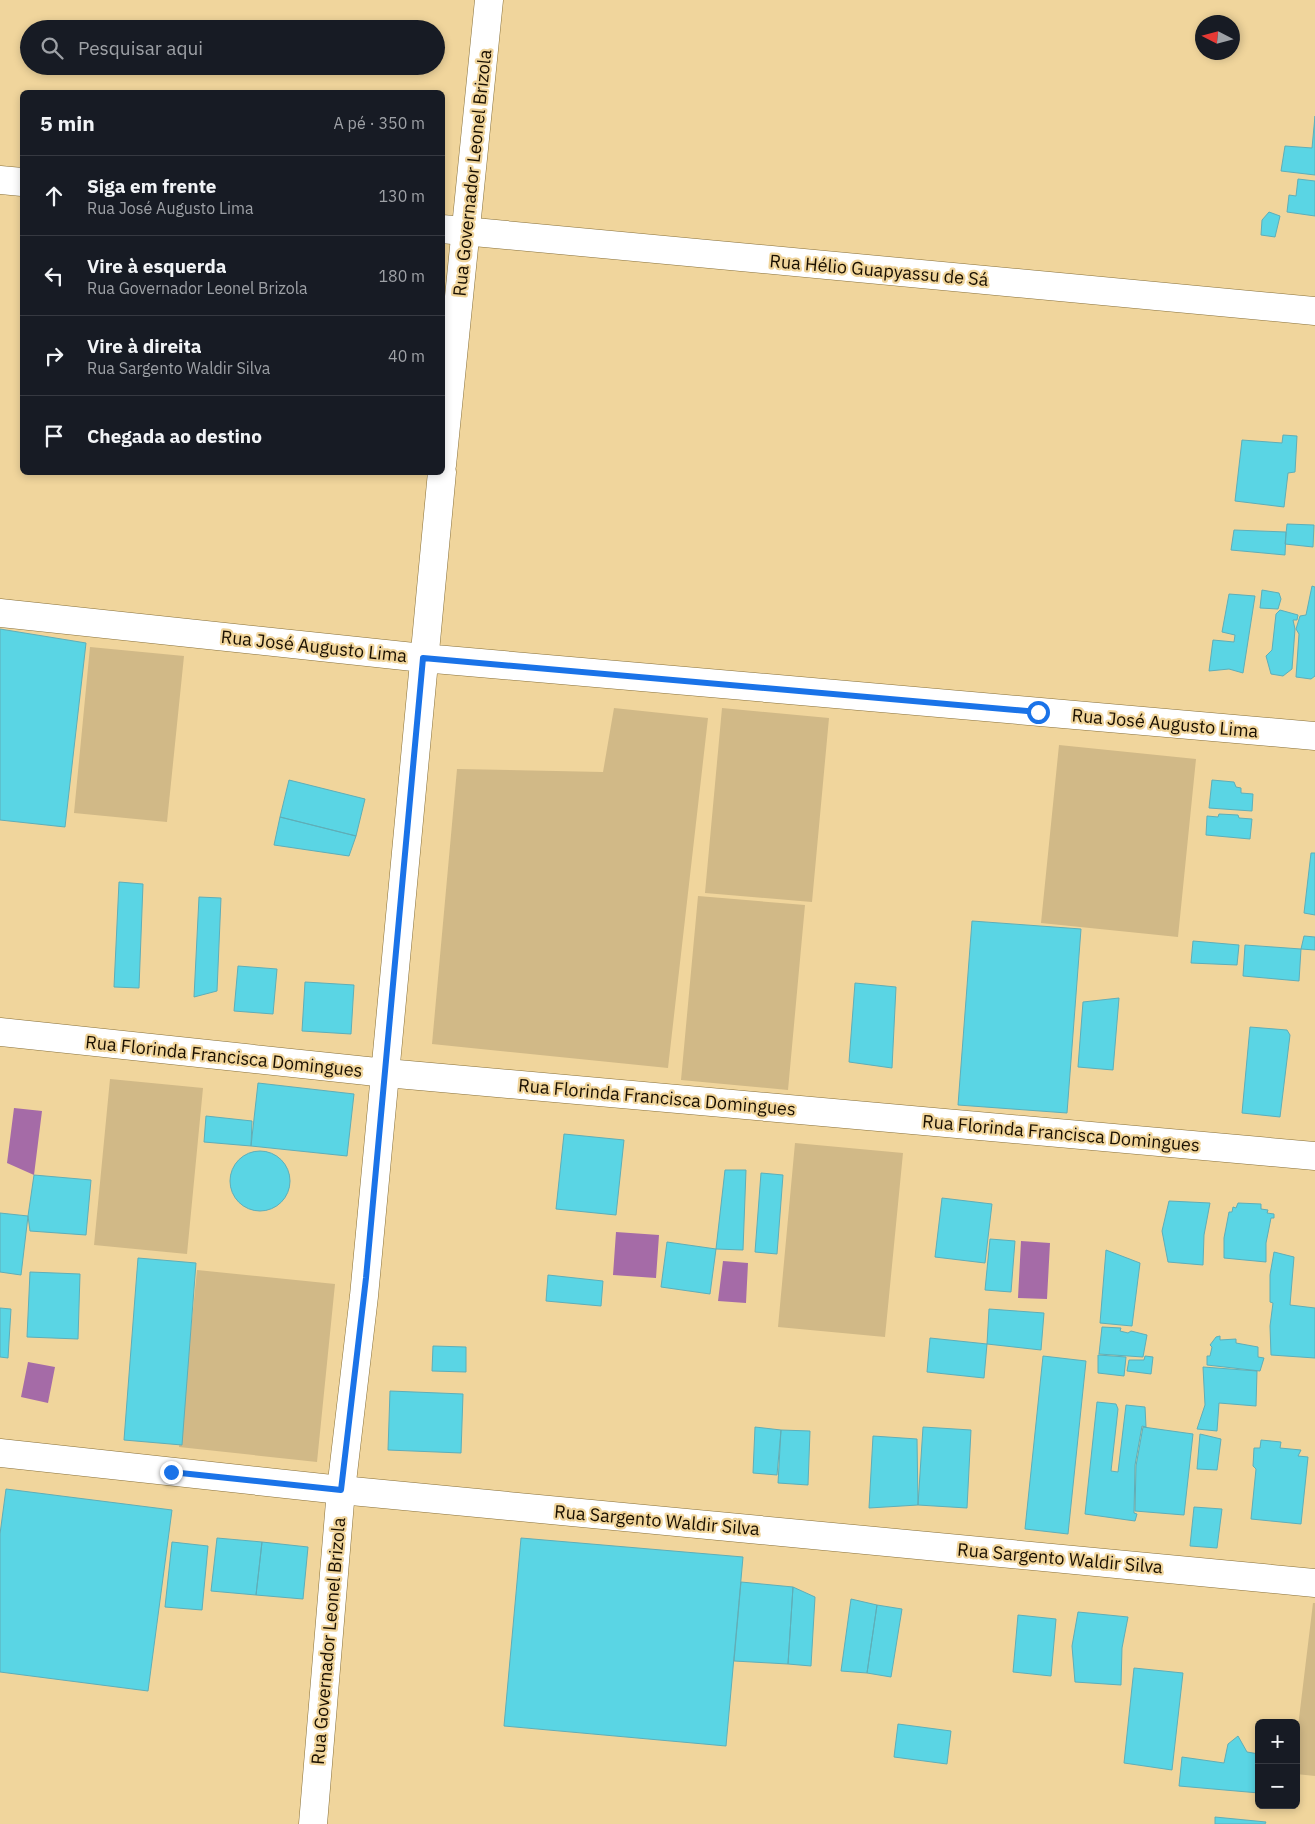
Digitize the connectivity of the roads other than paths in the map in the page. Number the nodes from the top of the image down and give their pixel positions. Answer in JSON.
{"nodes":[{"id":1,"x":489,"y":0,"type":"edge"},
{"id":2,"x":0,"y":180,"type":"edge"},
{"id":3,"x":20,"y":182,"type":"edge"},
{"id":4,"x":454,"y":230,"type":"edge"},
{"id":5,"x":1315,"y":311,"type":"edge"},
{"id":6,"x":445,"y":406,"type":"edge"},
{"id":7,"x":442,"y":475,"type":"edge"},
{"id":8,"x":0,"y":613,"type":"edge"},
{"id":9,"x":423,"y":658,"type":"junction"},
{"id":10,"x":1315,"y":736,"type":"edge"},
{"id":11,"x":0,"y":1032,"type":"edge"},
{"id":12,"x":386,"y":1073,"type":"junction"},
{"id":13,"x":1315,"y":1156,"type":"edge"},
{"id":14,"x":0,"y":1453,"type":"edge"},
{"id":15,"x":341,"y":1490,"type":"junction"},
{"id":16,"x":1315,"y":1583,"type":"edge"},
{"id":17,"x":313,"y":1824,"type":"edge"}],
"edges":[{"from":1,"to":4,"type":"street","name":"Rua Governador Leonel Brizola"},
{"from":2,"to":3,"type":"street"},
{"from":4,"to":5,"type":"street","name":"Rua Hélio Guapyassu de Sá"},
{"from":4,"to":6,"type":"street","name":"Rua Governador Leonel Brizola"},
{"from":7,"to":9,"type":"street","name":"Rua Governador Leonel Brizola"},
{"from":8,"to":9,"type":"street","name":"Rua José Augusto Lima"},
{"from":9,"to":10,"type":"street","name":"Rua José Augusto Lima"},
{"from":9,"to":12,"type":"street","name":"Rua Governador Leonel Brizola"},
{"from":11,"to":12,"type":"street","name":"Rua Florinda Francisca Domingues"},
{"from":12,"to":13,"type":"street","name":"Rua Florinda Francisca Domingues"},
{"from":12,"to":15,"type":"street","name":"Rua Governador Leonel Brizola"},
{"from":14,"to":15,"type":"street","name":"Rua Sargento Waldir Silva"},
{"from":15,"to":16,"type":"street","name":"Rua Sargento Waldir Silva"},
{"from":15,"to":17,"type":"street","name":"Rua Governador Leonel Brizola"}]}
